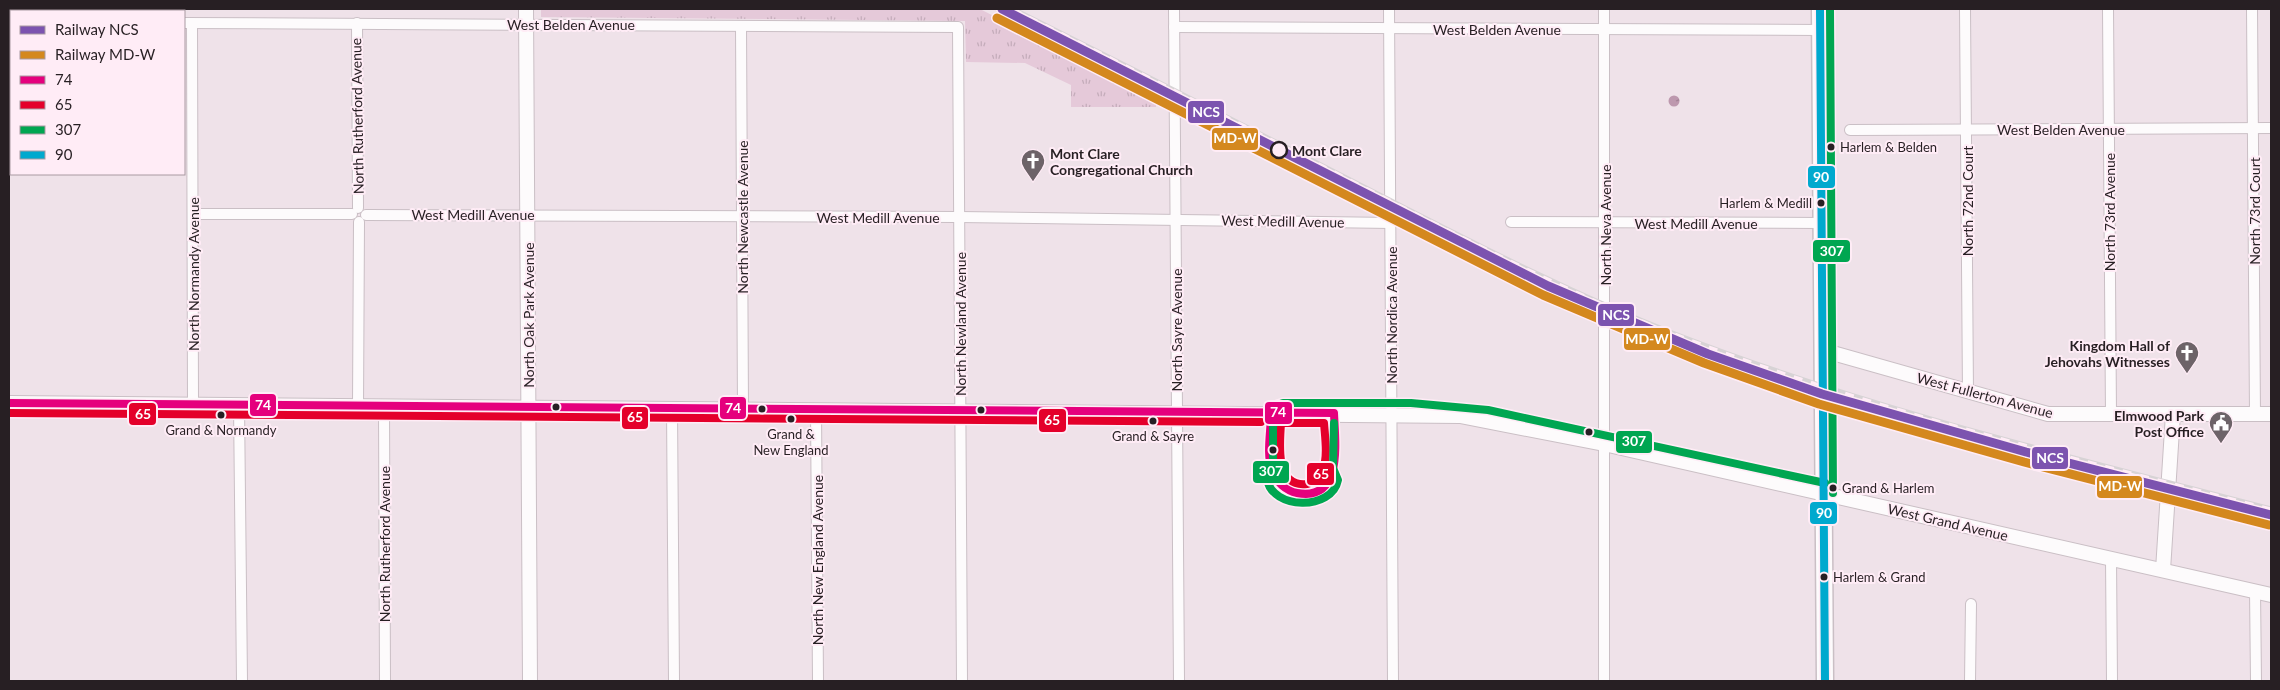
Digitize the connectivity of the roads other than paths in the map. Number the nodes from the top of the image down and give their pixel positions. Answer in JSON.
{"nodes":[{"id":1,"x":526,"y":9,"type":"edge"},
{"id":2,"x":1174,"y":9,"type":"edge"},
{"id":3,"x":1389,"y":9,"type":"edge"},
{"id":4,"x":1604,"y":9,"type":"edge"},
{"id":5,"x":1820,"y":9,"type":"edge"},
{"id":6,"x":1965,"y":9,"type":"edge"},
{"id":7,"x":2108,"y":9,"type":"edge"},
{"id":8,"x":2252,"y":9,"type":"edge"},
{"id":9,"x":188,"y":23,"type":"edge"},
{"id":10,"x":357,"y":24,"type":"junction"},
{"id":11,"x":526,"y":25,"type":"junction"},
{"id":12,"x":741,"y":26,"type":"junction"},
{"id":13,"x":958,"y":27,"type":"joint"},
{"id":14,"x":1174,"y":27,"type":"junction"},
{"id":15,"x":1390,"y":28,"type":"junction"},
{"id":16,"x":1604,"y":30,"type":"junction"},
{"id":17,"x":1820,"y":30,"type":"junction"},
{"id":18,"x":2253,"y":128,"type":"junction"},
{"id":19,"x":2271,"y":128,"type":"edge"},
{"id":20,"x":2108,"y":129,"type":"junction"},
{"id":21,"x":1850,"y":130,"type":"dead end"},
{"id":22,"x":1966,"y":130,"type":"junction"},
{"id":23,"x":193,"y":214,"type":"junction"},
{"id":24,"x":527,"y":214,"type":"junction"},
{"id":25,"x":359,"y":215,"type":"junction"},
{"id":26,"x":742,"y":217,"type":"junction"},
{"id":27,"x":959,"y":217,"type":"junction"},
{"id":28,"x":1176,"y":220,"type":"junction"},
{"id":29,"x":1511,"y":222,"type":"dead end"},
{"id":30,"x":1606,"y":222,"type":"junction"},
{"id":31,"x":1390,"y":223,"type":"junction"},
{"id":32,"x":1821,"y":223,"type":"junction"},
{"id":33,"x":1822,"y":350,"type":"junction"},
{"id":34,"x":1968,"y":393,"type":"junction"},
{"id":35,"x":9,"y":403,"type":"edge"},
{"id":36,"x":193,"y":404,"type":"junction"},
{"id":37,"x":239,"y":405,"type":"junction"},
{"id":38,"x":358,"y":406,"type":"junction"},
{"id":39,"x":384,"y":406,"type":"junction"},
{"id":40,"x":528,"y":407,"type":"junction"},
{"id":41,"x":672,"y":408,"type":"junction"},
{"id":42,"x":743,"y":408,"type":"junction"},
{"id":43,"x":816,"y":409,"type":"junction"},
{"id":44,"x":960,"y":410,"type":"junction"},
{"id":45,"x":1177,"y":412,"type":"junction"},
{"id":46,"x":1391,"y":414,"type":"junction"},
{"id":47,"x":2173,"y":414,"type":"junction"},
{"id":48,"x":2255,"y":414,"type":"junction"},
{"id":49,"x":2271,"y":414,"type":"edge"},
{"id":50,"x":2111,"y":415,"type":"junction"},
{"id":51,"x":1604,"y":444,"type":"junction"},
{"id":52,"x":1823,"y":493,"type":"junction"},
{"id":53,"x":2110,"y":559,"type":"junction"},
{"id":54,"x":2163,"y":570,"type":"junction"},
{"id":55,"x":2255,"y":591,"type":"junction"},
{"id":56,"x":2271,"y":595,"type":"edge"},
{"id":57,"x":1970,"y":604,"type":"dead end"},
{"id":58,"x":242,"y":681,"type":"edge"},
{"id":59,"x":385,"y":681,"type":"edge"},
{"id":60,"x":530,"y":681,"type":"edge"},
{"id":61,"x":674,"y":681,"type":"edge"},
{"id":62,"x":818,"y":681,"type":"edge"},
{"id":63,"x":962,"y":681,"type":"edge"},
{"id":64,"x":1179,"y":681,"type":"edge"},
{"id":65,"x":1393,"y":681,"type":"edge"},
{"id":66,"x":1604,"y":681,"type":"edge"},
{"id":67,"x":1824,"y":681,"type":"edge"},
{"id":68,"x":1970,"y":681,"type":"edge"},
{"id":69,"x":2112,"y":681,"type":"edge"},
{"id":70,"x":2256,"y":681,"type":"edge"}],
"edges":[{"from":1,"to":11,"type":"main road","name":"North Oak Park Avenue"},
{"from":2,"to":14,"type":"street","name":"North Sayre Avenue"},
{"from":3,"to":15,"type":"street","name":"North Nordica Avenue"},
{"from":4,"to":16,"type":"street","name":"North Neva Avenue"},
{"from":5,"to":17,"type":"main road"},
{"from":6,"to":22,"type":"street","name":"North 72nd Court"},
{"from":7,"to":20,"type":"street","name":"North 73rd Avenue"},
{"from":8,"to":18,"type":"street","name":"North 73rd Court"},
{"from":9,"to":10,"type":"street","name":"West Belden Avenue"},
{"from":9,"to":23,"type":"street","name":"North Normandy Avenue"},
{"from":10,"to":11,"type":"street","name":"West Belden Avenue"},
{"from":10,"to":25,"type":"street","name":"North Rutherford Avenue"},
{"from":11,"to":12,"type":"street","name":"West Belden Avenue"},
{"from":11,"to":24,"type":"main road","name":"North Oak Park Avenue"},
{"from":12,"to":13,"type":"street","name":"West Belden Avenue"},
{"from":12,"to":26,"type":"street","name":"North Newcastle Avenue"},
{"from":13,"to":27,"type":"street","name":"North Newland Avenue"},
{"from":14,"to":15,"type":"street","name":"West Belden Avenue"},
{"from":14,"to":28,"type":"street","name":"North Sayre Avenue"},
{"from":15,"to":16,"type":"street","name":"West Belden Avenue"},
{"from":15,"to":31,"type":"street","name":"North Nordica Avenue"},
{"from":16,"to":17,"type":"street","name":"West Belden Avenue"},
{"from":16,"to":30,"type":"street","name":"North Neva Avenue"},
{"from":17,"to":32,"type":"main road"},
{"from":18,"to":19,"type":"street","name":"West Belden Avenue"},
{"from":18,"to":20,"type":"street","name":"West Belden Avenue"},
{"from":18,"to":48,"type":"street","name":"North 73rd Court"},
{"from":20,"to":22,"type":"street","name":"West Belden Avenue"},
{"from":20,"to":50,"type":"street","name":"North 73rd Avenue"},
{"from":21,"to":22,"type":"street","name":"West Belden Avenue"},
{"from":22,"to":34,"type":"street","name":"North 72nd Court"},
{"from":23,"to":25,"type":"street","name":"West Medill Avenue"},
{"from":23,"to":36,"type":"street","name":"North Normandy Avenue"},
{"from":24,"to":25,"type":"street","name":"West Medill Avenue"},
{"from":24,"to":26,"type":"street","name":"West Medill Avenue"},
{"from":24,"to":40,"type":"main road","name":"North Oak Park Avenue"},
{"from":25,"to":38,"type":"street","name":"North Rutherford Avenue"},
{"from":26,"to":27,"type":"street","name":"West Medill Avenue"},
{"from":26,"to":42,"type":"street","name":"North Newcastle Avenue"},
{"from":27,"to":28,"type":"street","name":"West Medill Avenue"},
{"from":27,"to":44,"type":"street","name":"North Newland Avenue"},
{"from":28,"to":31,"type":"street","name":"West Medill Avenue"},
{"from":28,"to":45,"type":"street","name":"North Sayre Avenue"},
{"from":29,"to":30,"type":"street","name":"West Medill Avenue"},
{"from":30,"to":32,"type":"street","name":"West Medill Avenue"},
{"from":30,"to":51,"type":"street","name":"North Neva Avenue"},
{"from":31,"to":46,"type":"street","name":"North Nordica Avenue"},
{"from":32,"to":33,"type":"main road"},
{"from":33,"to":34,"type":"main road","name":"West Fullerton Avenue"},
{"from":33,"to":52,"type":"main road"},
{"from":34,"to":50,"type":"main road","name":"West Fullerton Avenue"},
{"from":35,"to":36,"type":"main road","name":"West Grand Avenue"},
{"from":36,"to":37,"type":"main road","name":"West Grand Avenue"},
{"from":37,"to":38,"type":"main road","name":"West Grand Avenue"},
{"from":37,"to":58,"type":"street"},
{"from":38,"to":39,"type":"main road","name":"West Grand Avenue"},
{"from":39,"to":40,"type":"main road","name":"West Grand Avenue"},
{"from":39,"to":59,"type":"street","name":"North Rutherford Avenue"},
{"from":40,"to":41,"type":"main road","name":"West Grand Avenue"},
{"from":40,"to":60,"type":"main road","name":"North Oak Park Avenue"},
{"from":41,"to":42,"type":"main road","name":"West Grand Avenue"},
{"from":41,"to":61,"type":"street"},
{"from":42,"to":43,"type":"main road","name":"West Grand Avenue"},
{"from":43,"to":44,"type":"main road","name":"West Grand Avenue"},
{"from":43,"to":62,"type":"street","name":"North New England Avenue"},
{"from":44,"to":45,"type":"main road","name":"West Grand Avenue"},
{"from":44,"to":63,"type":"street","name":"North Newland Avenue"},
{"from":45,"to":46,"type":"main road","name":"West Grand Avenue"},
{"from":45,"to":64,"type":"street","name":"North Sayre Avenue"},
{"from":46,"to":51,"type":"main road","name":"West Grand Avenue"},
{"from":46,"to":65,"type":"street","name":"North Nordica Avenue"},
{"from":47,"to":48,"type":"main road","name":"West Fullerton Avenue"},
{"from":47,"to":50,"type":"main road","name":"West Fullerton Avenue"},
{"from":47,"to":54,"type":"main road"},
{"from":48,"to":49,"type":"main road","name":"West Fullerton Avenue"},
{"from":51,"to":52,"type":"main road","name":"West Grand Avenue"},
{"from":51,"to":66,"type":"street","name":"North Neva Avenue"},
{"from":52,"to":53,"type":"main road","name":"West Grand Avenue"},
{"from":52,"to":67,"type":"main road"},
{"from":53,"to":54,"type":"main road","name":"West Grand Avenue"},
{"from":53,"to":69,"type":"street"},
{"from":54,"to":55,"type":"main road","name":"West Grand Avenue"},
{"from":55,"to":56,"type":"main road","name":"West Grand Avenue"},
{"from":55,"to":70,"type":"street"},
{"from":57,"to":68,"type":"street"}]}
